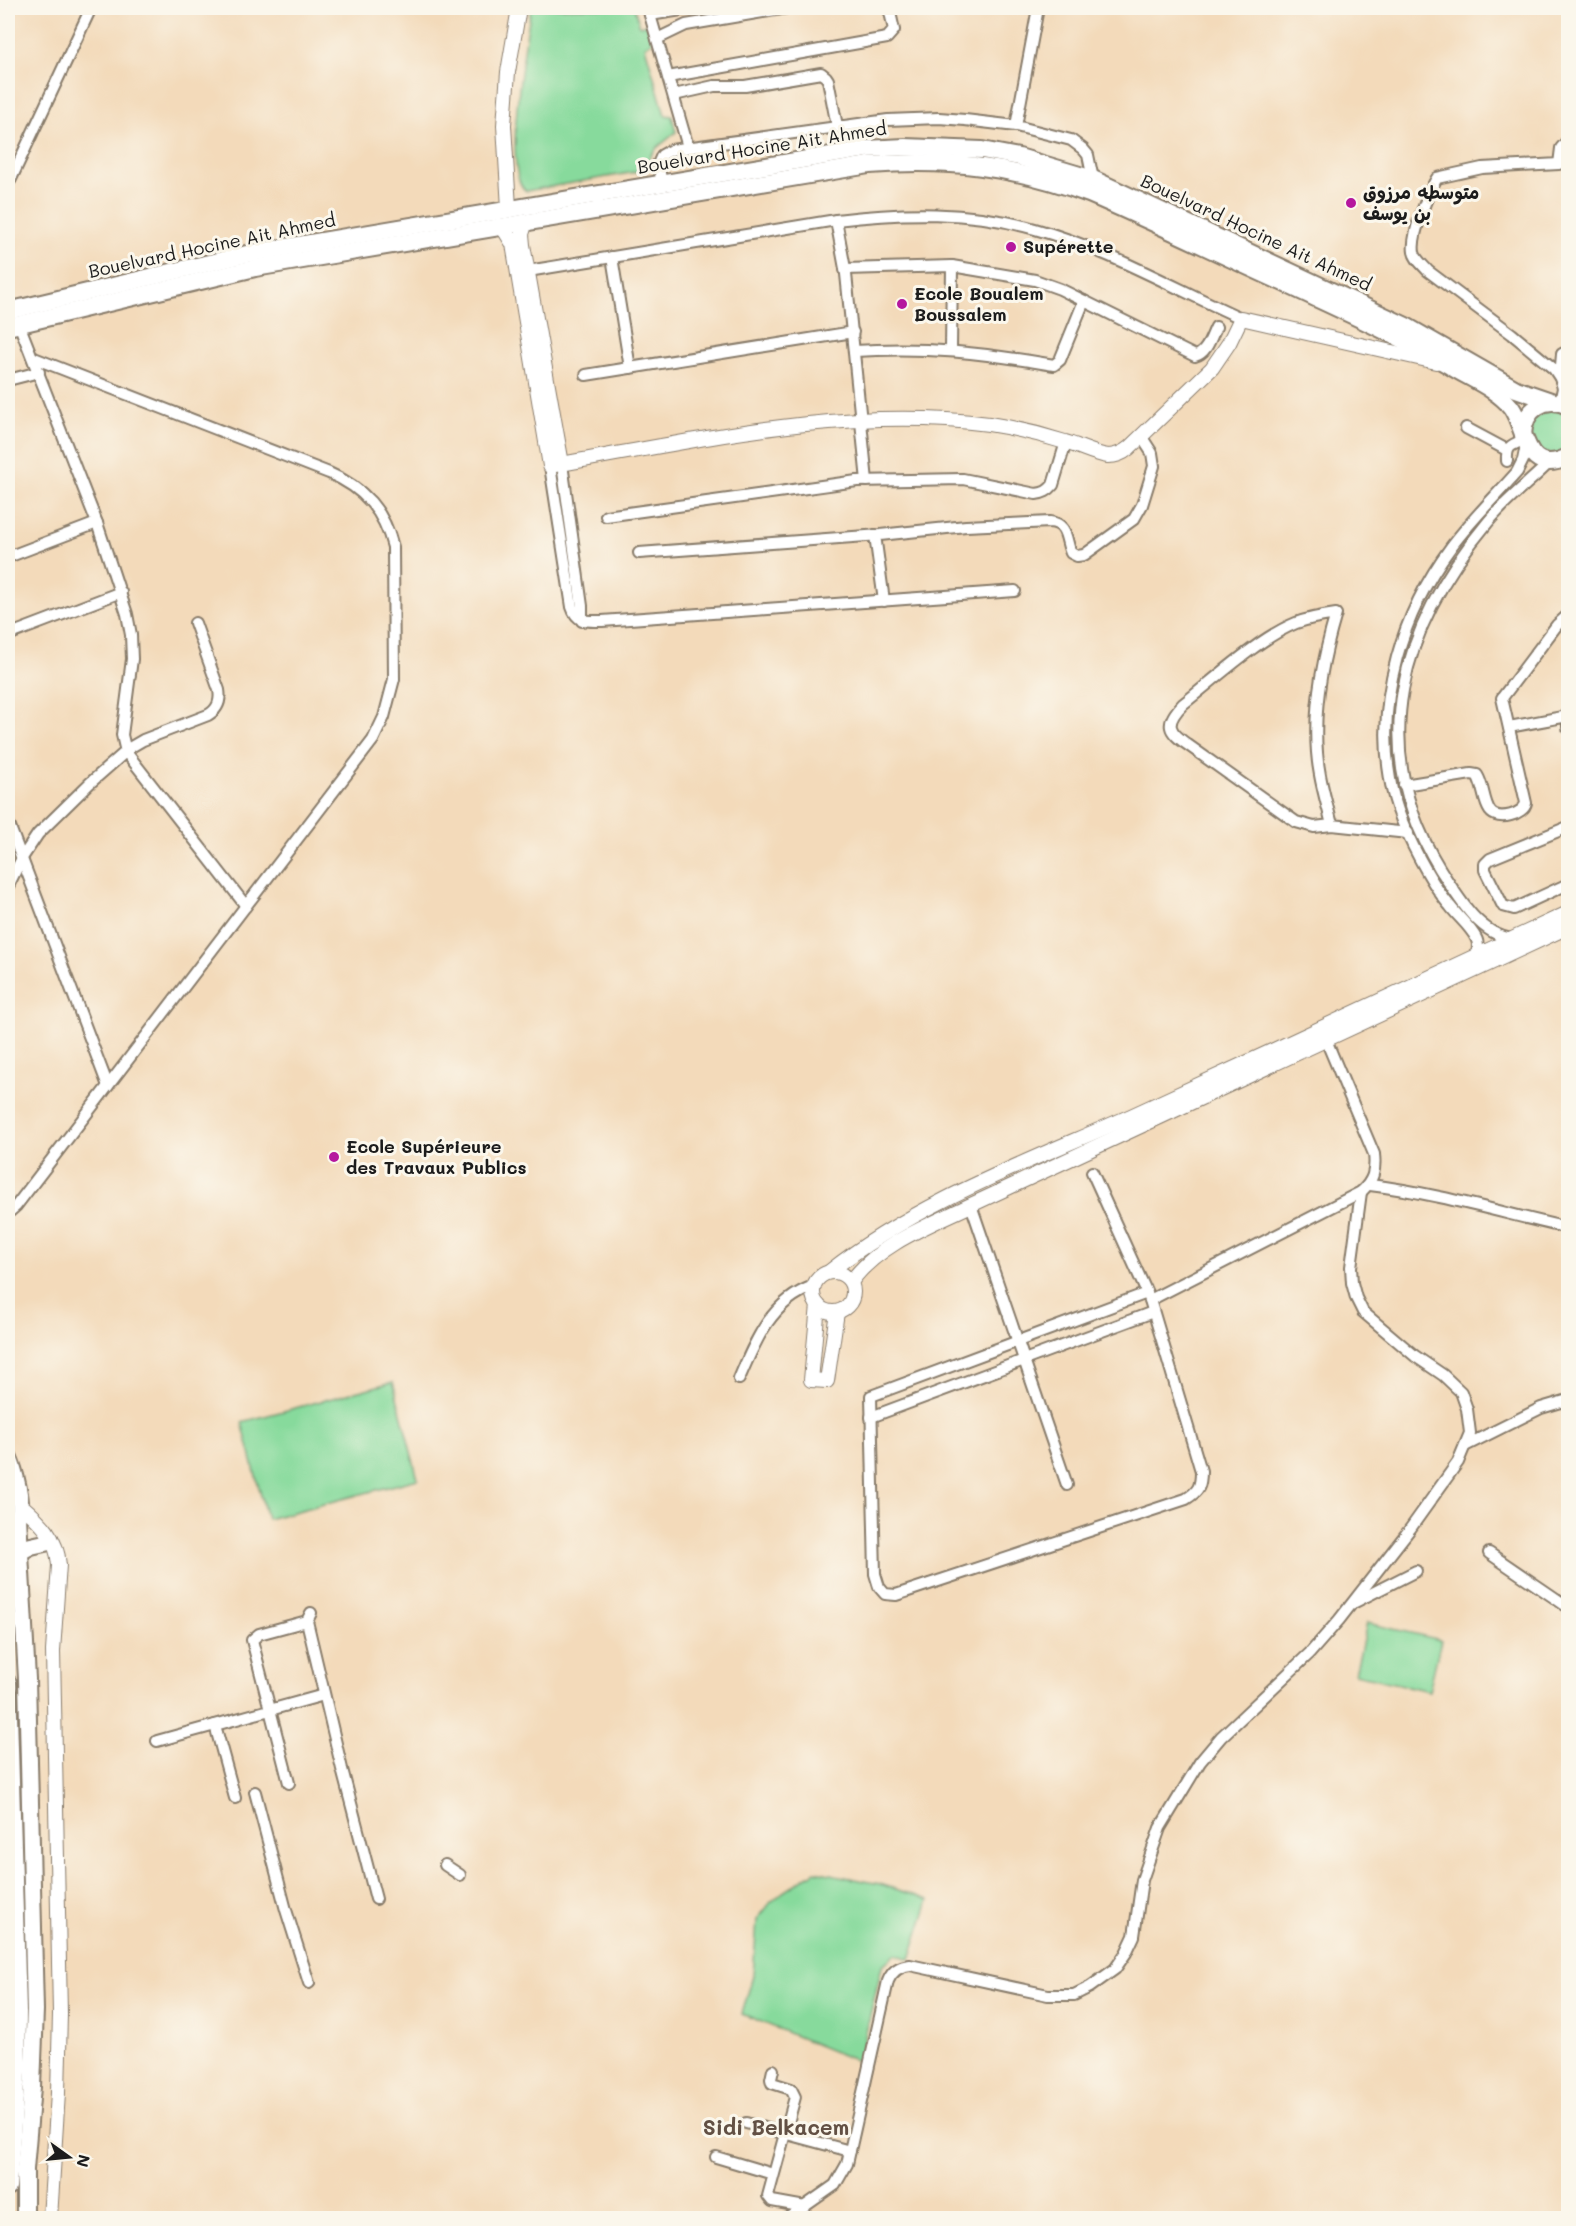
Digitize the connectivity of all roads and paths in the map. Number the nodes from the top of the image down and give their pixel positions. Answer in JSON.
{"nodes":[{"id":1,"x":91,"y":8,"type":"edge"},
{"id":2,"x":519,"y":8,"type":"edge"},
{"id":3,"x":694,"y":8,"type":"edge"},
{"id":4,"x":787,"y":8,"type":"edge"},
{"id":5,"x":889,"y":8,"type":"edge"},
{"id":6,"x":1038,"y":8,"type":"edge"},
{"id":7,"x":649,"y":11,"type":"edge"},
{"id":8,"x":657,"y":39,"type":"junction"},
{"id":9,"x":668,"y":77,"type":"junction"},
{"id":10,"x":674,"y":95,"type":"junction"},
{"id":11,"x":837,"y":126,"type":"junction"},
{"id":12,"x":1016,"y":126,"type":"junction"},
{"id":13,"x":1569,"y":140,"type":"edge"},
{"id":14,"x":688,"y":147,"type":"junction"},
{"id":15,"x":1093,"y":179,"type":"junction"},
{"id":16,"x":8,"y":183,"type":"edge"},
{"id":17,"x":662,"y":183,"type":"junction"},
{"id":18,"x":509,"y":208,"type":"junction"},
{"id":19,"x":836,"y":220,"type":"junction"},
{"id":20,"x":525,"y":222,"type":"junction"},
{"id":21,"x":498,"y":226,"type":"junction"},
{"id":22,"x":612,"y":257,"type":"junction"},
{"id":23,"x":952,"y":266,"type":"junction"},
{"id":24,"x":845,"y":269,"type":"junction"},
{"id":25,"x":523,"y":272,"type":"junction"},
{"id":26,"x":1084,"y":301,"type":"junction"},
{"id":27,"x":1241,"y":318,"type":"junction"},
{"id":28,"x":11,"y":321,"type":"edge"},
{"id":29,"x":1216,"y":327,"type":"dead end"},
{"id":30,"x":853,"y":332,"type":"junction"},
{"id":31,"x":951,"y":350,"type":"junction"},
{"id":32,"x":854,"y":351,"type":"junction"},
{"id":33,"x":1569,"y":351,"type":"edge"},
{"id":34,"x":34,"y":357,"type":"junction"},
{"id":35,"x":1450,"y":366,"type":"junction"},
{"id":36,"x":630,"y":368,"type":"junction"},
{"id":37,"x":39,"y":372,"type":"junction"},
{"id":38,"x":586,"y":375,"type":"dead end"},
{"id":39,"x":1560,"y":378,"type":"junction"},
{"id":40,"x":8,"y":380,"type":"edge"},
{"id":41,"x":1560,"y":403,"type":"edge"},
{"id":42,"x":860,"y":419,"type":"junction"},
{"id":43,"x":1466,"y":428,"type":"dead end"},
{"id":44,"x":1141,"y":436,"type":"junction"},
{"id":45,"x":1524,"y":440,"type":"junction"},
{"id":46,"x":1066,"y":442,"type":"junction"},
{"id":47,"x":1562,"y":460,"type":"edge"},
{"id":48,"x":556,"y":465,"type":"junction"},
{"id":49,"x":867,"y":481,"type":"junction"},
{"id":50,"x":606,"y":516,"type":"dead end"},
{"id":51,"x":97,"y":523,"type":"junction"},
{"id":52,"x":875,"y":535,"type":"junction"},
{"id":53,"x":639,"y":553,"type":"dead end"},
{"id":54,"x":8,"y":557,"type":"edge"},
{"id":55,"x":1015,"y":591,"type":"dead end"},
{"id":56,"x":121,"y":592,"type":"junction"},
{"id":57,"x":884,"y":601,"type":"junction"},
{"id":58,"x":1569,"y":615,"type":"edge"},
{"id":59,"x":195,"y":623,"type":"dead end"},
{"id":60,"x":8,"y":635,"type":"edge"},
{"id":61,"x":1568,"y":716,"type":"edge"},
{"id":62,"x":1509,"y":728,"type":"junction"},
{"id":63,"x":1569,"y":728,"type":"edge"},
{"id":64,"x":126,"y":752,"type":"junction"},
{"id":65,"x":1404,"y":785,"type":"junction"},
{"id":66,"x":1332,"y":825,"type":"junction"},
{"id":67,"x":1569,"y":827,"type":"edge"},
{"id":68,"x":9,"y":828,"type":"edge"},
{"id":69,"x":1408,"y":833,"type":"junction"},
{"id":70,"x":22,"y":858,"type":"junction"},
{"id":71,"x":1569,"y":884,"type":"edge"},
{"id":72,"x":8,"y":886,"type":"edge"},
{"id":73,"x":246,"y":906,"type":"junction"},
{"id":74,"x":1569,"y":913,"type":"edge"},
{"id":75,"x":1569,"y":927,"type":"edge"},
{"id":76,"x":1513,"y":939,"type":"junction"},
{"id":77,"x":1478,"y":956,"type":"junction"},
{"id":78,"x":1326,"y":1040,"type":"junction"},
{"id":79,"x":108,"y":1086,"type":"junction"},
{"id":80,"x":1092,"y":1172,"type":"dead end"},
{"id":81,"x":1365,"y":1189,"type":"junction"},
{"id":82,"x":971,"y":1204,"type":"junction"},
{"id":83,"x":8,"y":1213,"type":"edge"},
{"id":84,"x":1569,"y":1228,"type":"edge"},
{"id":85,"x":829,"y":1272,"type":"junction"},
{"id":86,"x":851,"y":1282,"type":"junction"},
{"id":87,"x":814,"y":1286,"type":"junction"},
{"id":88,"x":1148,"y":1297,"type":"junction"},
{"id":89,"x":818,"y":1305,"type":"junction"},
{"id":90,"x":837,"y":1312,"type":"junction"},
{"id":91,"x":1153,"y":1312,"type":"junction"},
{"id":92,"x":1018,"y":1342,"type":"junction"},
{"id":93,"x":1024,"y":1359,"type":"junction"},
{"id":94,"x":739,"y":1379,"type":"dead end"},
{"id":95,"x":1569,"y":1400,"type":"edge"},
{"id":96,"x":871,"y":1417,"type":"junction"},
{"id":97,"x":1465,"y":1446,"type":"junction"},
{"id":98,"x":8,"y":1456,"type":"edge"},
{"id":99,"x":1067,"y":1485,"type":"dead end"},
{"id":100,"x":16,"y":1515,"type":"edge"},
{"id":101,"x":53,"y":1546,"type":"junction"},
{"id":102,"x":21,"y":1551,"type":"junction"},
{"id":103,"x":1489,"y":1553,"type":"dead end"},
{"id":104,"x":1416,"y":1571,"type":"dead end"},
{"id":105,"x":1352,"y":1604,"type":"junction"},
{"id":106,"x":1569,"y":1607,"type":"edge"},
{"id":107,"x":8,"y":1683,"type":"edge"},
{"id":108,"x":324,"y":1695,"type":"junction"},
{"id":109,"x":270,"y":1710,"type":"junction"},
{"id":110,"x":215,"y":1725,"type":"junction"},
{"id":111,"x":157,"y":1741,"type":"dead end"},
{"id":112,"x":289,"y":1783,"type":"dead end"},
{"id":113,"x":255,"y":1792,"type":"dead end"},
{"id":114,"x":235,"y":1798,"type":"dead end"},
{"id":115,"x":445,"y":1865,"type":"dead end"},
{"id":116,"x":460,"y":1875,"type":"dead end"},
{"id":117,"x":376,"y":1899,"type":"dead end"},
{"id":118,"x":309,"y":1983,"type":"dead end"},
{"id":119,"x":774,"y":2070,"type":"dead end"},
{"id":120,"x":12,"y":2074,"type":"edge"},
{"id":121,"x":746,"y":2124,"type":"dead end"},
{"id":122,"x":784,"y":2134,"type":"junction"},
{"id":123,"x":850,"y":2151,"type":"junction"},
{"id":124,"x":716,"y":2157,"type":"dead end"},
{"id":125,"x":773,"y":2174,"type":"junction"},
{"id":126,"x":8,"y":2187,"type":"edge"},
{"id":127,"x":805,"y":2207,"type":"junction"},
{"id":128,"x":25,"y":2218,"type":"edge"},
{"id":129,"x":50,"y":2218,"type":"edge"},
{"id":130,"x":788,"y":2218,"type":"edge"}],
"edges":[{"from":1,"to":16,"type":"street"},
{"from":2,"to":18,"type":"street"},
{"from":3,"to":7,"type":"street"},
{"from":4,"to":8,"type":"street"},
{"from":5,"to":9,"type":"street"},
{"from":6,"to":12,"type":"street"},
{"from":7,"to":8,"type":"street"},
{"from":8,"to":9,"type":"street"},
{"from":9,"to":10,"type":"street"},
{"from":10,"to":11,"type":"street"},
{"from":10,"to":14,"type":"street"},
{"from":11,"to":12,"type":"street"},
{"from":11,"to":14,"type":"street"},
{"from":12,"to":15,"type":"street"},
{"from":13,"to":39,"type":"street"},
{"from":14,"to":17,"type":"street"},
{"from":15,"to":17,"type":"main road","name":"Bouelvard Hocine Ait Ahmed"},
{"from":15,"to":41,"type":"main road","name":"Bouelvard Hocine Ait Ahmed"},
{"from":17,"to":18,"type":"main road","name":"Bouelvard Hocine Ait Ahmed"},
{"from":18,"to":28,"type":"main road","name":"Bouelvard Hocine Ait Ahmed"},
{"from":19,"to":22,"type":"street"},
{"from":19,"to":24,"type":"street"},
{"from":19,"to":27,"type":"street"},
{"from":20,"to":21,"type":"main road"},
{"from":20,"to":25,"type":"street"},
{"from":20,"to":35,"type":"main road"},
{"from":21,"to":25,"type":"street"},
{"from":21,"to":28,"type":"main road"},
{"from":22,"to":25,"type":"street"},
{"from":22,"to":36,"type":"street"},
{"from":23,"to":24,"type":"street"},
{"from":23,"to":26,"type":"street"},
{"from":23,"to":31,"type":"street"},
{"from":24,"to":30,"type":"street"},
{"from":25,"to":48,"type":"street"},
{"from":26,"to":29,"type":"street"},
{"from":26,"to":31,"type":"street"},
{"from":27,"to":35,"type":"street"},
{"from":27,"to":44,"type":"street"},
{"from":28,"to":34,"type":"street"},
{"from":30,"to":32,"type":"street"},
{"from":30,"to":36,"type":"street"},
{"from":31,"to":32,"type":"street"},
{"from":32,"to":42,"type":"street"},
{"from":33,"to":39,"type":"street"},
{"from":34,"to":37,"type":"street"},
{"from":34,"to":73,"type":"street"},
{"from":35,"to":45,"type":"main road"},
{"from":36,"to":38,"type":"street"},
{"from":37,"to":40,"type":"street"},
{"from":37,"to":51,"type":"street"},
{"from":39,"to":41,"type":"street"},
{"from":41,"to":45,"type":"main road"},
{"from":42,"to":46,"type":"street"},
{"from":42,"to":48,"type":"street"},
{"from":42,"to":49,"type":"street"},
{"from":43,"to":45,"type":"street"},
{"from":44,"to":46,"type":"street"},
{"from":44,"to":52,"type":"street"},
{"from":45,"to":47,"type":"main road"},
{"from":45,"to":69,"type":"street"},
{"from":46,"to":49,"type":"street"},
{"from":47,"to":65,"type":"street"},
{"from":48,"to":57,"type":"street"},
{"from":49,"to":50,"type":"street"},
{"from":51,"to":54,"type":"street"},
{"from":51,"to":56,"type":"street"},
{"from":52,"to":53,"type":"street"},
{"from":52,"to":57,"type":"street"},
{"from":55,"to":57,"type":"street"},
{"from":56,"to":60,"type":"street"},
{"from":56,"to":64,"type":"street"},
{"from":58,"to":62,"type":"street"},
{"from":59,"to":64,"type":"street"},
{"from":61,"to":62,"type":"street"},
{"from":61,"to":63,"type":"street"},
{"from":62,"to":65,"type":"street"},
{"from":64,"to":70,"type":"street"},
{"from":64,"to":73,"type":"street"},
{"from":65,"to":76,"type":"street"},
{"from":66,"to":66,"type":"street"},
{"from":66,"to":69,"type":"street"},
{"from":67,"to":71,"type":"street"},
{"from":68,"to":70,"type":"street"},
{"from":69,"to":77,"type":"street"},
{"from":70,"to":72,"type":"street"},
{"from":70,"to":79,"type":"street"},
{"from":73,"to":79,"type":"street"},
{"from":74,"to":76,"type":"street"},
{"from":75,"to":78,"type":"street"},
{"from":76,"to":77,"type":"street"},
{"from":77,"to":85,"type":"street"},
{"from":78,"to":81,"type":"street"},
{"from":78,"to":82,"type":"street"},
{"from":79,"to":83,"type":"street"},
{"from":80,"to":88,"type":"street"},
{"from":81,"to":84,"type":"street"},
{"from":81,"to":88,"type":"street"},
{"from":81,"to":97,"type":"street"},
{"from":82,"to":86,"type":"street"},
{"from":82,"to":92,"type":"street"},
{"from":85,"to":86,"type":"street"},
{"from":85,"to":87,"type":"street"},
{"from":86,"to":90,"type":"street"},
{"from":87,"to":89,"type":"street"},
{"from":87,"to":94,"type":"street"},
{"from":88,"to":91,"type":"street"},
{"from":88,"to":92,"type":"street"},
{"from":89,"to":90,"type":"street"},
{"from":89,"to":90,"type":"street"},
{"from":91,"to":93,"type":"street"},
{"from":91,"to":96,"type":"street"},
{"from":92,"to":93,"type":"street"},
{"from":92,"to":96,"type":"street"},
{"from":93,"to":96,"type":"street"},
{"from":93,"to":99,"type":"street"},
{"from":95,"to":97,"type":"street"},
{"from":97,"to":105,"type":"street"},
{"from":98,"to":100,"type":"main road"},
{"from":100,"to":101,"type":"street"},
{"from":100,"to":102,"type":"main road"},
{"from":101,"to":102,"type":"main road"},
{"from":101,"to":129,"type":"street"},
{"from":102,"to":128,"type":"main road"},
{"from":103,"to":106,"type":"street"},
{"from":104,"to":105,"type":"street"},
{"from":105,"to":123,"type":"street"},
{"from":107,"to":120,"type":"main road"},
{"from":108,"to":109,"type":"street"},
{"from":108,"to":109,"type":"street"},
{"from":108,"to":117,"type":"street"},
{"from":109,"to":110,"type":"street"},
{"from":109,"to":112,"type":"street"},
{"from":110,"to":111,"type":"street"},
{"from":110,"to":114,"type":"street"},
{"from":113,"to":118,"type":"street"},
{"from":115,"to":116,"type":"street"},
{"from":119,"to":122,"type":"street"},
{"from":120,"to":126,"type":"main road"},
{"from":121,"to":122,"type":"street"},
{"from":122,"to":123,"type":"street"},
{"from":122,"to":125,"type":"street"},
{"from":123,"to":127,"type":"street"},
{"from":124,"to":125,"type":"street"},
{"from":125,"to":127,"type":"street"},
{"from":127,"to":130,"type":"street"}]}
